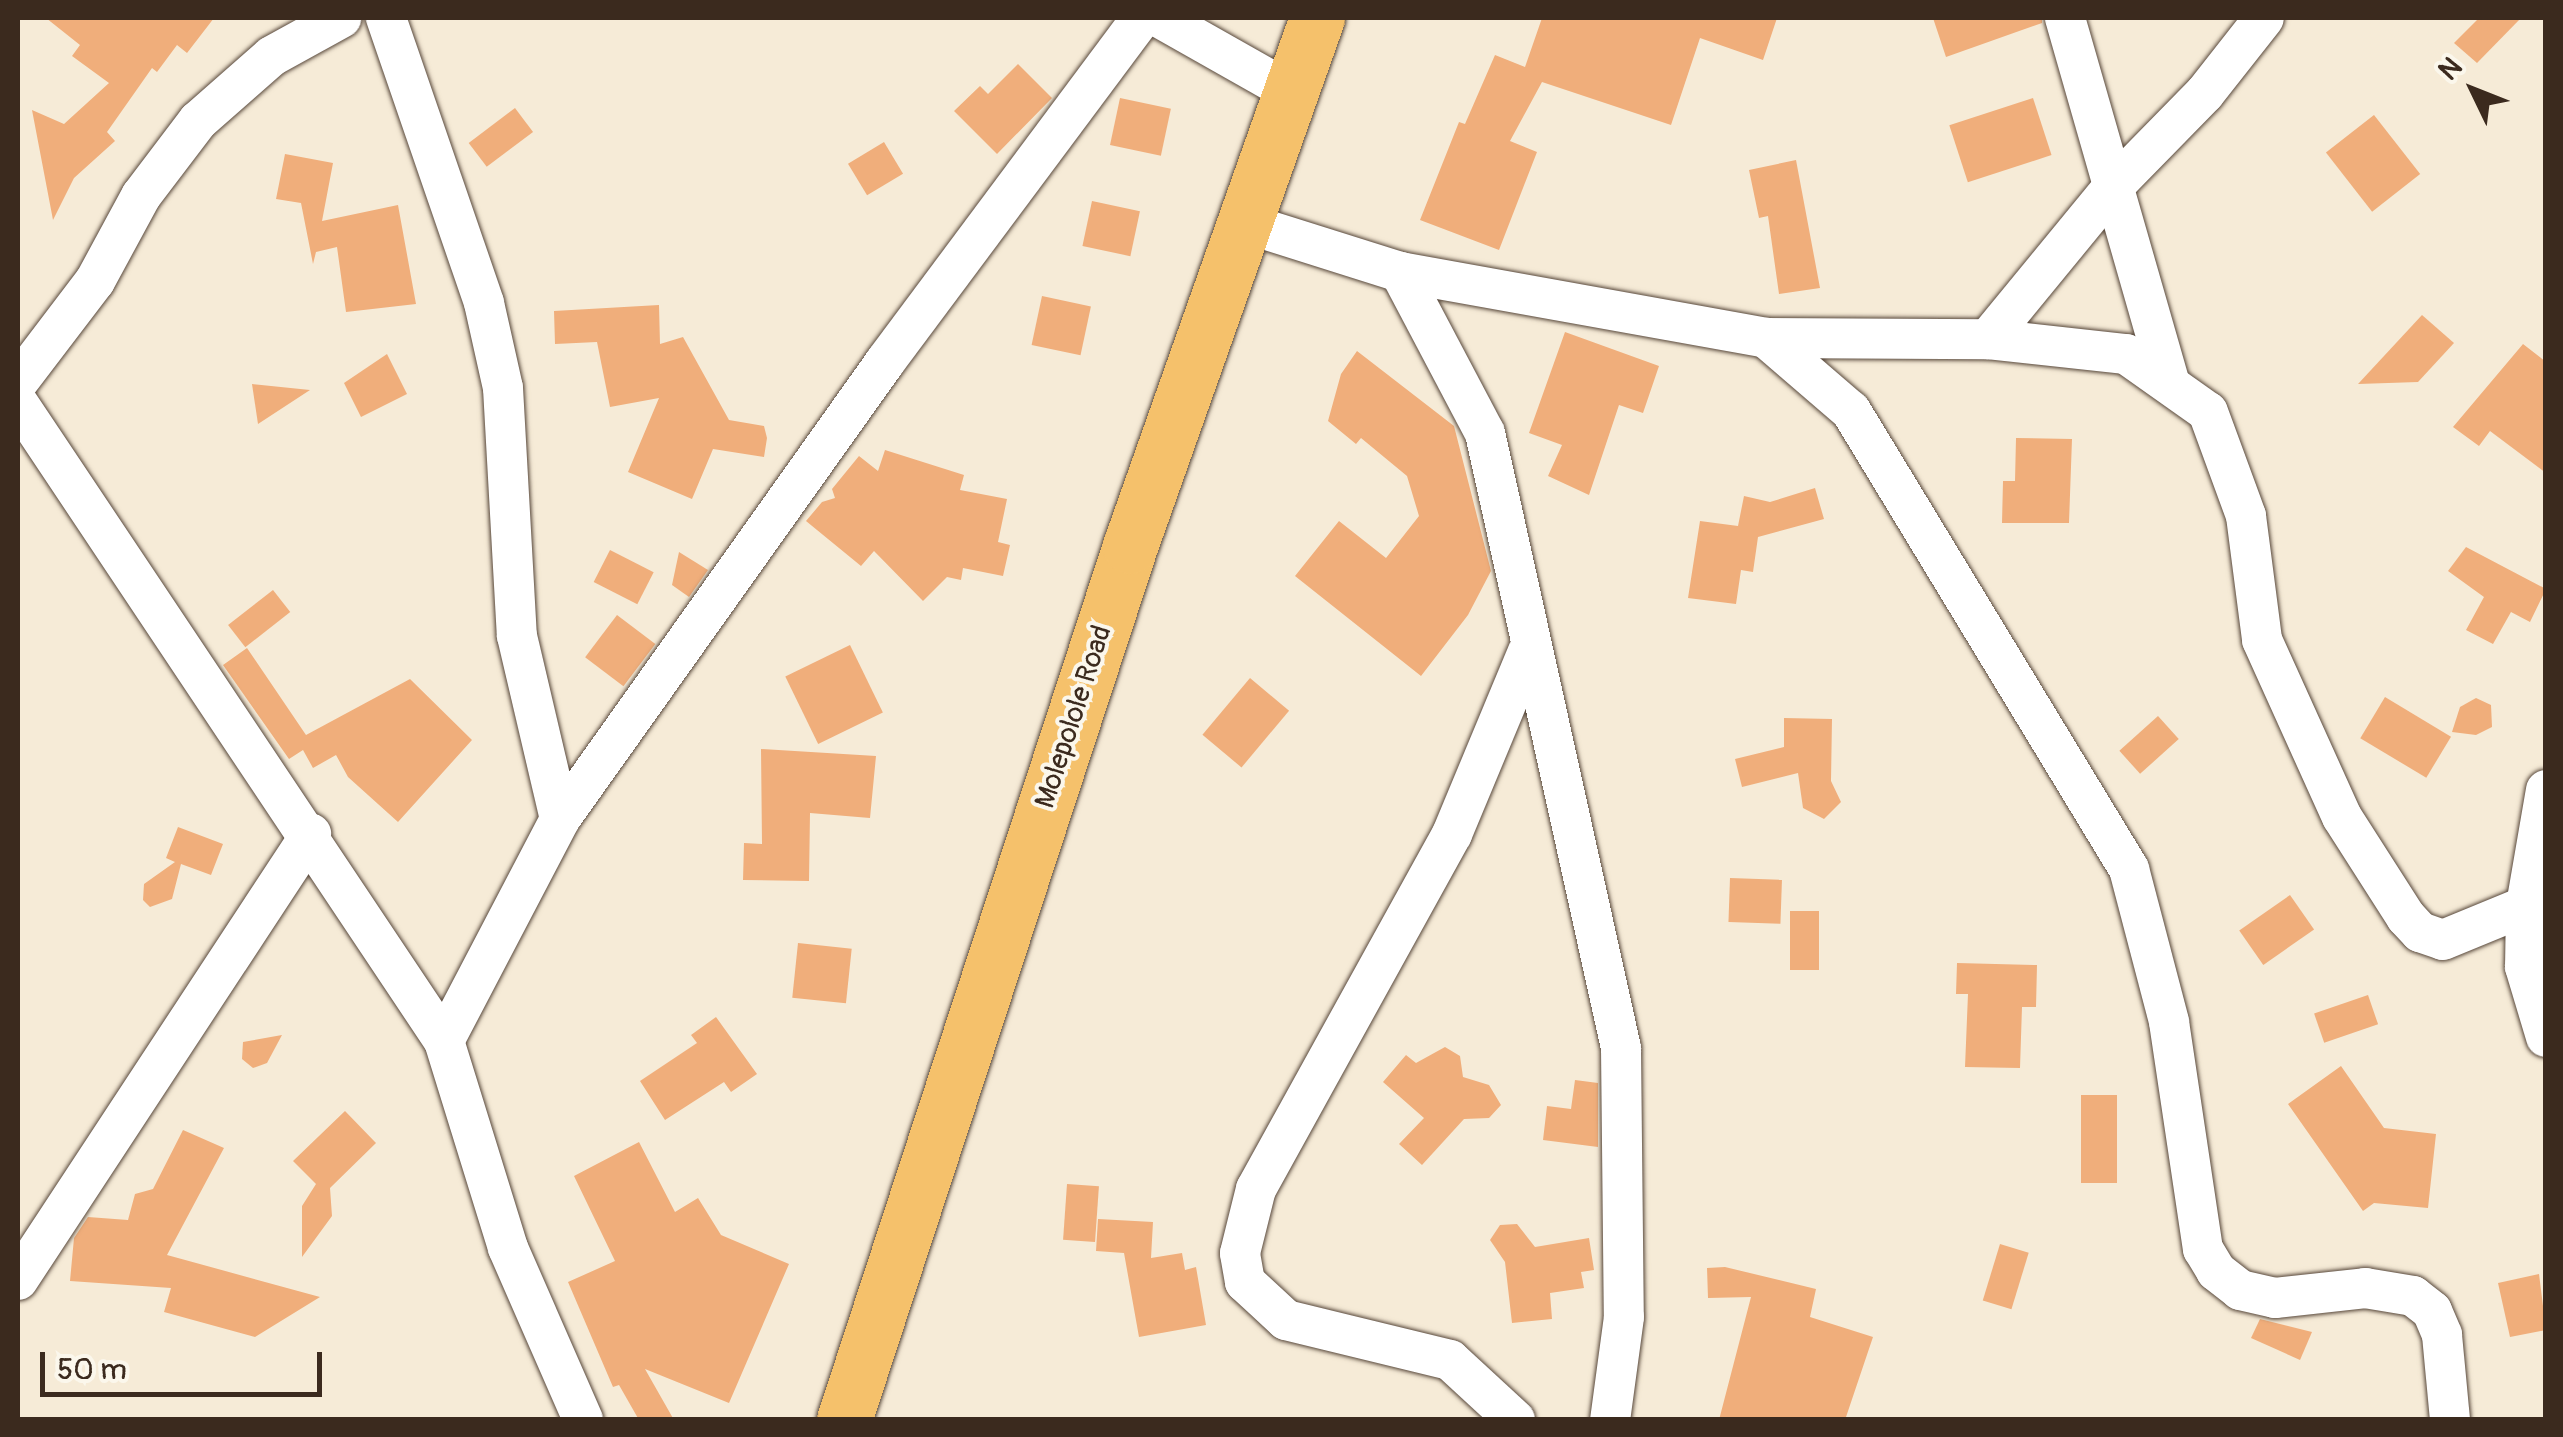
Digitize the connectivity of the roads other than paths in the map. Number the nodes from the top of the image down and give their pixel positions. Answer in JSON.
{"nodes":[{"id":1,"x":341,"y":18,"type":"edge"},
{"id":2,"x":386,"y":18,"type":"edge"},
{"id":3,"x":1141,"y":18,"type":"edge"},
{"id":4,"x":1160,"y":18,"type":"edge"},
{"id":5,"x":1316,"y":18,"type":"edge"},
{"id":6,"x":2065,"y":18,"type":"edge"},
{"id":7,"x":2264,"y":18,"type":"edge"},
{"id":8,"x":1290,"y":92,"type":"junction"},
{"id":9,"x":2110,"y":189,"type":"junction"},
{"id":10,"x":1248,"y":224,"type":"junction"},
{"id":11,"x":1400,"y":272,"type":"junction"},
{"id":12,"x":1766,"y":338,"type":"junction"},
{"id":13,"x":1988,"y":340,"type":"junction"},
{"id":14,"x":2169,"y":380,"type":"junction"},
{"id":15,"x":18,"y":382,"type":"edge"},
{"id":16,"x":18,"y":403,"type":"edge"},
{"id":17,"x":1528,"y":651,"type":"junction"},
{"id":18,"x":2546,"y":790,"type":"edge"},
{"id":19,"x":560,"y":819,"type":"junction"},
{"id":20,"x":311,"y":834,"type":"junction"},
{"id":21,"x":2526,"y":906,"type":"junction"},
{"id":22,"x":2546,"y":1037,"type":"edge"},
{"id":23,"x":444,"y":1041,"type":"junction"},
{"id":24,"x":18,"y":1280,"type":"edge"},
{"id":25,"x":583,"y":1420,"type":"edge"},
{"id":26,"x":844,"y":1420,"type":"edge"},
{"id":27,"x":1516,"y":1420,"type":"edge"},
{"id":28,"x":1610,"y":1420,"type":"edge"},
{"id":29,"x":2450,"y":1420,"type":"edge"}],
"edges":[{"from":1,"to":15,"type":"street"},
{"from":2,"to":19,"type":"street"},
{"from":3,"to":19,"type":"street"},
{"from":4,"to":8,"type":"street"},
{"from":5,"to":8,"type":"main road","name":"Molepolole Road"},
{"from":6,"to":9,"type":"street"},
{"from":7,"to":9,"type":"street"},
{"from":8,"to":10,"type":"main road","name":"Molepolole Road"},
{"from":9,"to":13,"type":"street"},
{"from":9,"to":14,"type":"street"},
{"from":10,"to":11,"type":"street"},
{"from":10,"to":26,"type":"main road","name":"Molepolole Road"},
{"from":11,"to":12,"type":"street"},
{"from":11,"to":17,"type":"street"},
{"from":12,"to":13,"type":"street"},
{"from":12,"to":29,"type":"street"},
{"from":13,"to":14,"type":"street"},
{"from":14,"to":21,"type":"street"},
{"from":16,"to":20,"type":"street"},
{"from":17,"to":27,"type":"street"},
{"from":17,"to":28,"type":"street"},
{"from":18,"to":21,"type":"street"},
{"from":19,"to":23,"type":"street"},
{"from":20,"to":23,"type":"street"},
{"from":20,"to":24,"type":"street"},
{"from":21,"to":22,"type":"street"},
{"from":23,"to":25,"type":"street"}]}
